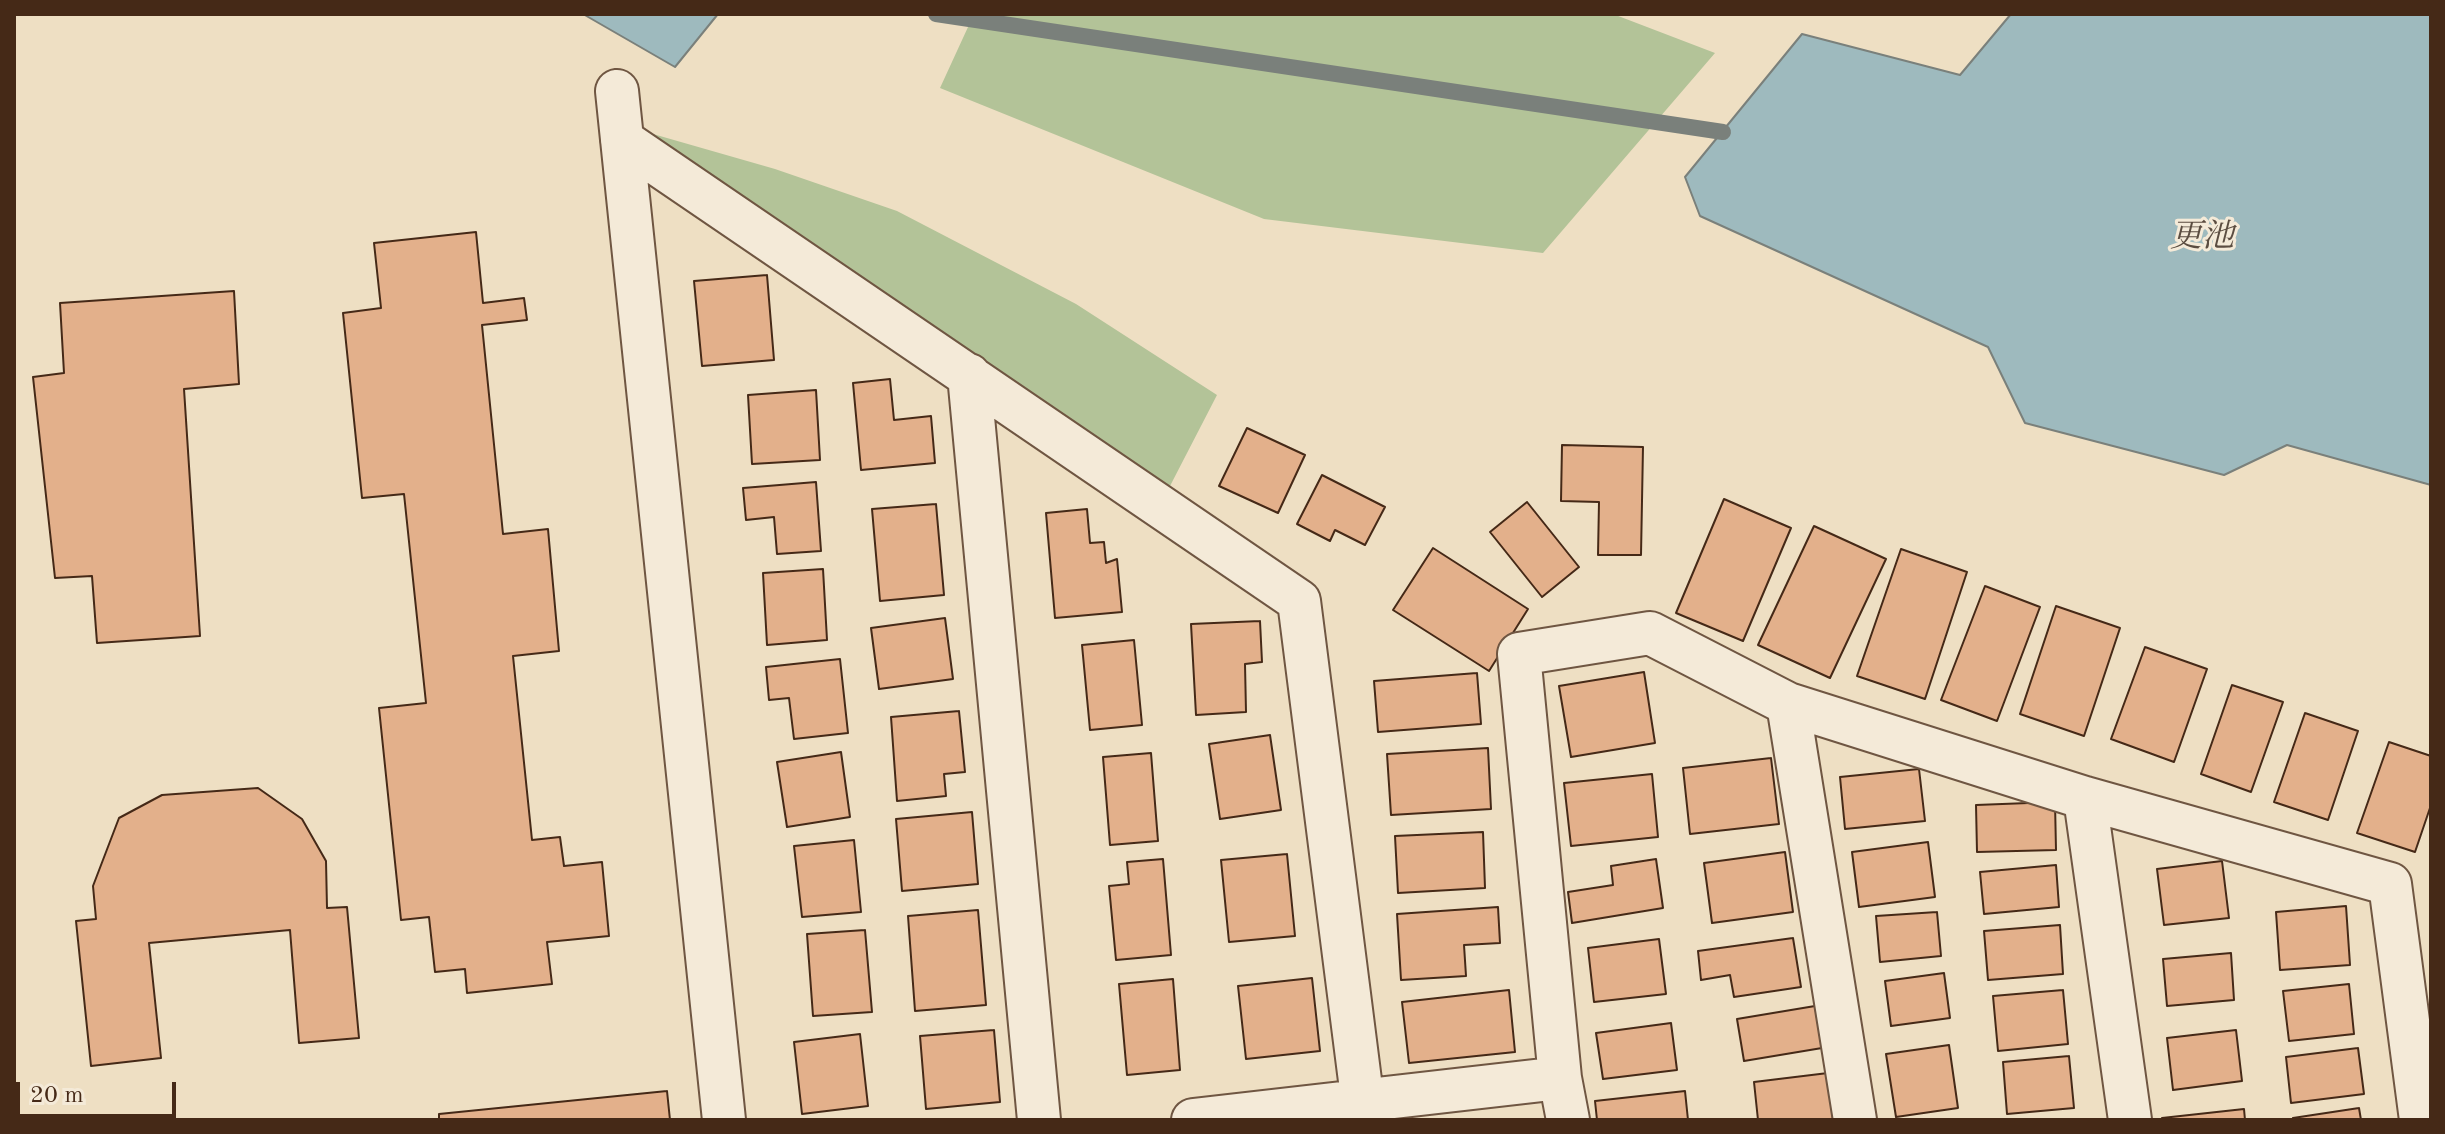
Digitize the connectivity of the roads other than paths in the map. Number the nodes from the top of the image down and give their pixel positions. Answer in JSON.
{"nodes":[{"id":1,"x":617,"y":91,"type":"dead end"},
{"id":2,"x":622,"y":140,"type":"junction"},
{"id":3,"x":969,"y":375,"type":"junction"},
{"id":4,"x":1788,"y":704,"type":"junction"},
{"id":5,"x":2085,"y":798,"type":"junction"},
{"id":6,"x":1560,"y":1078,"type":"junction"},
{"id":7,"x":1364,"y":1110,"type":"edge"},
{"id":8,"x":724,"y":1120,"type":"edge"},
{"id":9,"x":1039,"y":1120,"type":"edge"},
{"id":10,"x":1193,"y":1120,"type":"edge"},
{"id":11,"x":1568,"y":1120,"type":"edge"},
{"id":12,"x":1855,"y":1120,"type":"edge"},
{"id":13,"x":2130,"y":1120,"type":"edge"},
{"id":14,"x":2421,"y":1120,"type":"edge"}],
"edges":[{"from":1,"to":2,"type":"street"},
{"from":2,"to":3,"type":"street"},
{"from":2,"to":8,"type":"street"},
{"from":3,"to":7,"type":"street"},
{"from":3,"to":9,"type":"street"},
{"from":4,"to":5,"type":"street"},
{"from":4,"to":6,"type":"street"},
{"from":4,"to":12,"type":"street"},
{"from":5,"to":13,"type":"street"},
{"from":5,"to":14,"type":"street"},
{"from":6,"to":7,"type":"street"},
{"from":6,"to":11,"type":"street"},
{"from":7,"to":10,"type":"street"}]}
